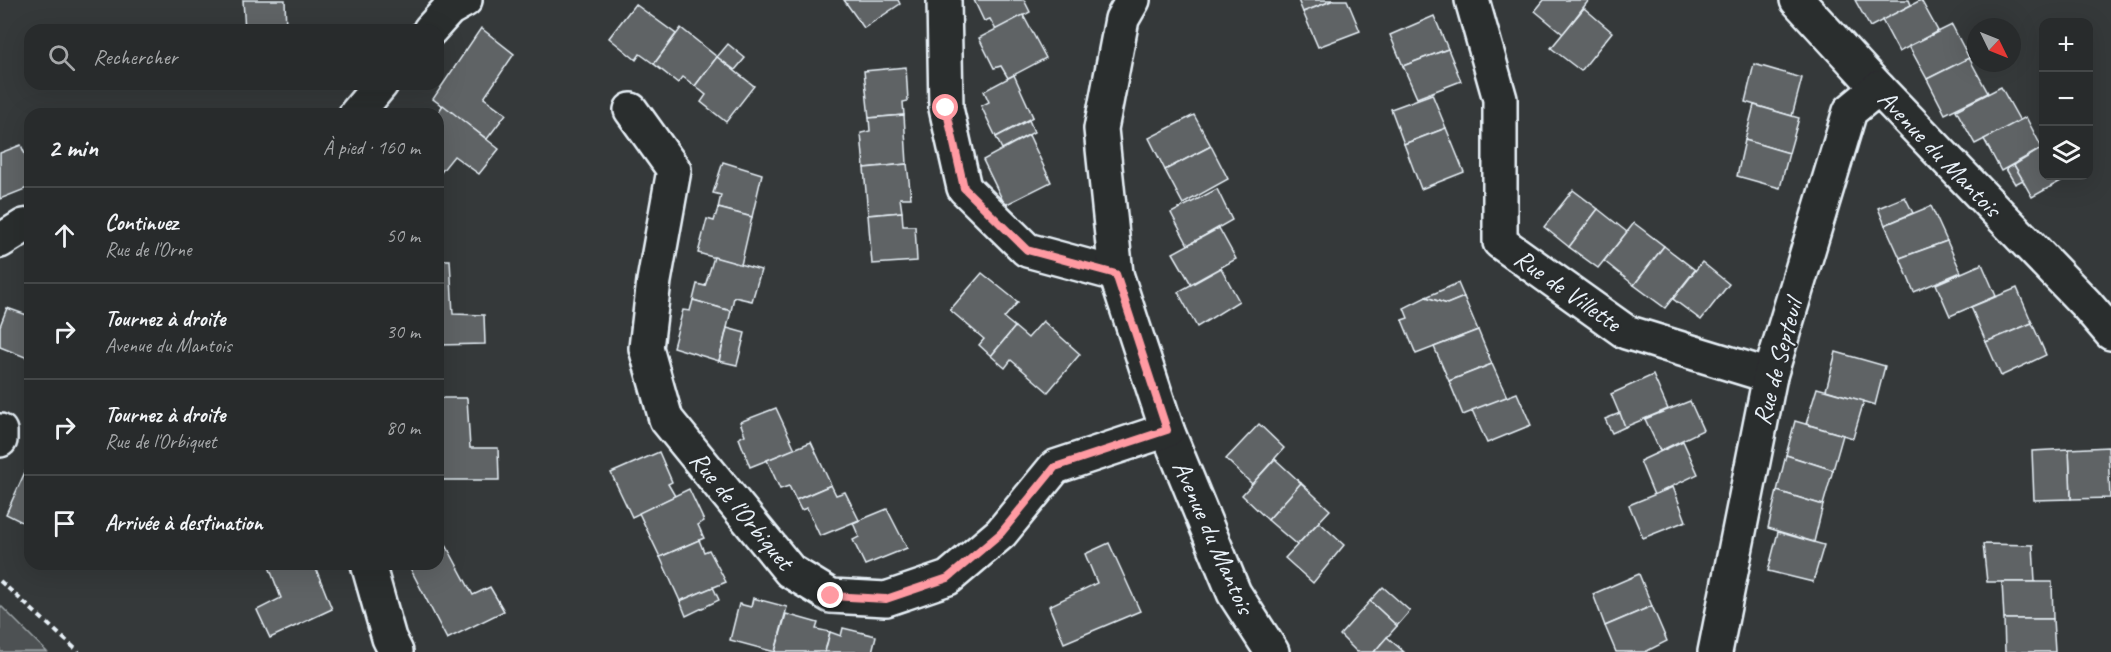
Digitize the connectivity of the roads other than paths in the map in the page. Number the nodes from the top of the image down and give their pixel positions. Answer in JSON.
{"nodes":[{"id":1,"x":465,"y":0,"type":"edge"},
{"id":2,"x":944,"y":0,"type":"edge"},
{"id":3,"x":1133,"y":0,"type":"edge"},
{"id":4,"x":1472,"y":0,"type":"edge"},
{"id":5,"x":1797,"y":0,"type":"edge"},
{"id":6,"x":435,"y":24,"type":"edge"},
{"id":7,"x":1878,"y":88,"type":"junction"},
{"id":8,"x":375,"y":90,"type":"edge"},
{"id":9,"x":359,"y":108,"type":"edge"},
{"id":10,"x":631,"y":111,"type":"dead end"},
{"id":11,"x":24,"y":226,"type":"edge"},
{"id":12,"x":0,"y":241,"type":"edge"},
{"id":13,"x":1116,"y":274,"type":"junction"},
{"id":14,"x":2098,"y":299,"type":"edge"},
{"id":15,"x":2111,"y":333,"type":"edge"},
{"id":16,"x":1770,"y":376,"type":"junction"},
{"id":17,"x":1167,"y":430,"type":"junction"},
{"id":18,"x":0,"y":431,"type":"edge"},
{"id":19,"x":0,"y":440,"type":"edge"},
{"id":20,"x":370,"y":570,"type":"edge"},
{"id":21,"x":1721,"y":648,"type":"edge"},
{"id":22,"x":396,"y":652,"type":"edge"},
{"id":23,"x":1272,"y":652,"type":"edge"}],
"edges":[{"from":1,"to":6,"type":"street"},
{"from":2,"to":13,"type":"street"},
{"from":3,"to":13,"type":"street","name":"Avenue du Mantois"},
{"from":4,"to":16,"type":"street","name":"Rue de Villette"},
{"from":5,"to":7,"type":"street","name":"Avenue du Mantois"},
{"from":7,"to":14,"type":"street","name":"Avenue du Mantois"},
{"from":7,"to":16,"type":"street","name":"Rue de Septeuil"},
{"from":8,"to":9,"type":"street"},
{"from":10,"to":17,"type":"street","name":"Rue de l'Orbiquet"},
{"from":11,"to":12,"type":"street"},
{"from":13,"to":17,"type":"street","name":"Avenue du Mantois"},
{"from":14,"to":15,"type":"street","name":"Avenue du Mantois"},
{"from":16,"to":21,"type":"street","name":"Rue de Septeuil"},
{"from":17,"to":23,"type":"street","name":"Avenue du Mantois"},
{"from":18,"to":19,"type":"street"},
{"from":20,"to":22,"type":"street"}]}
